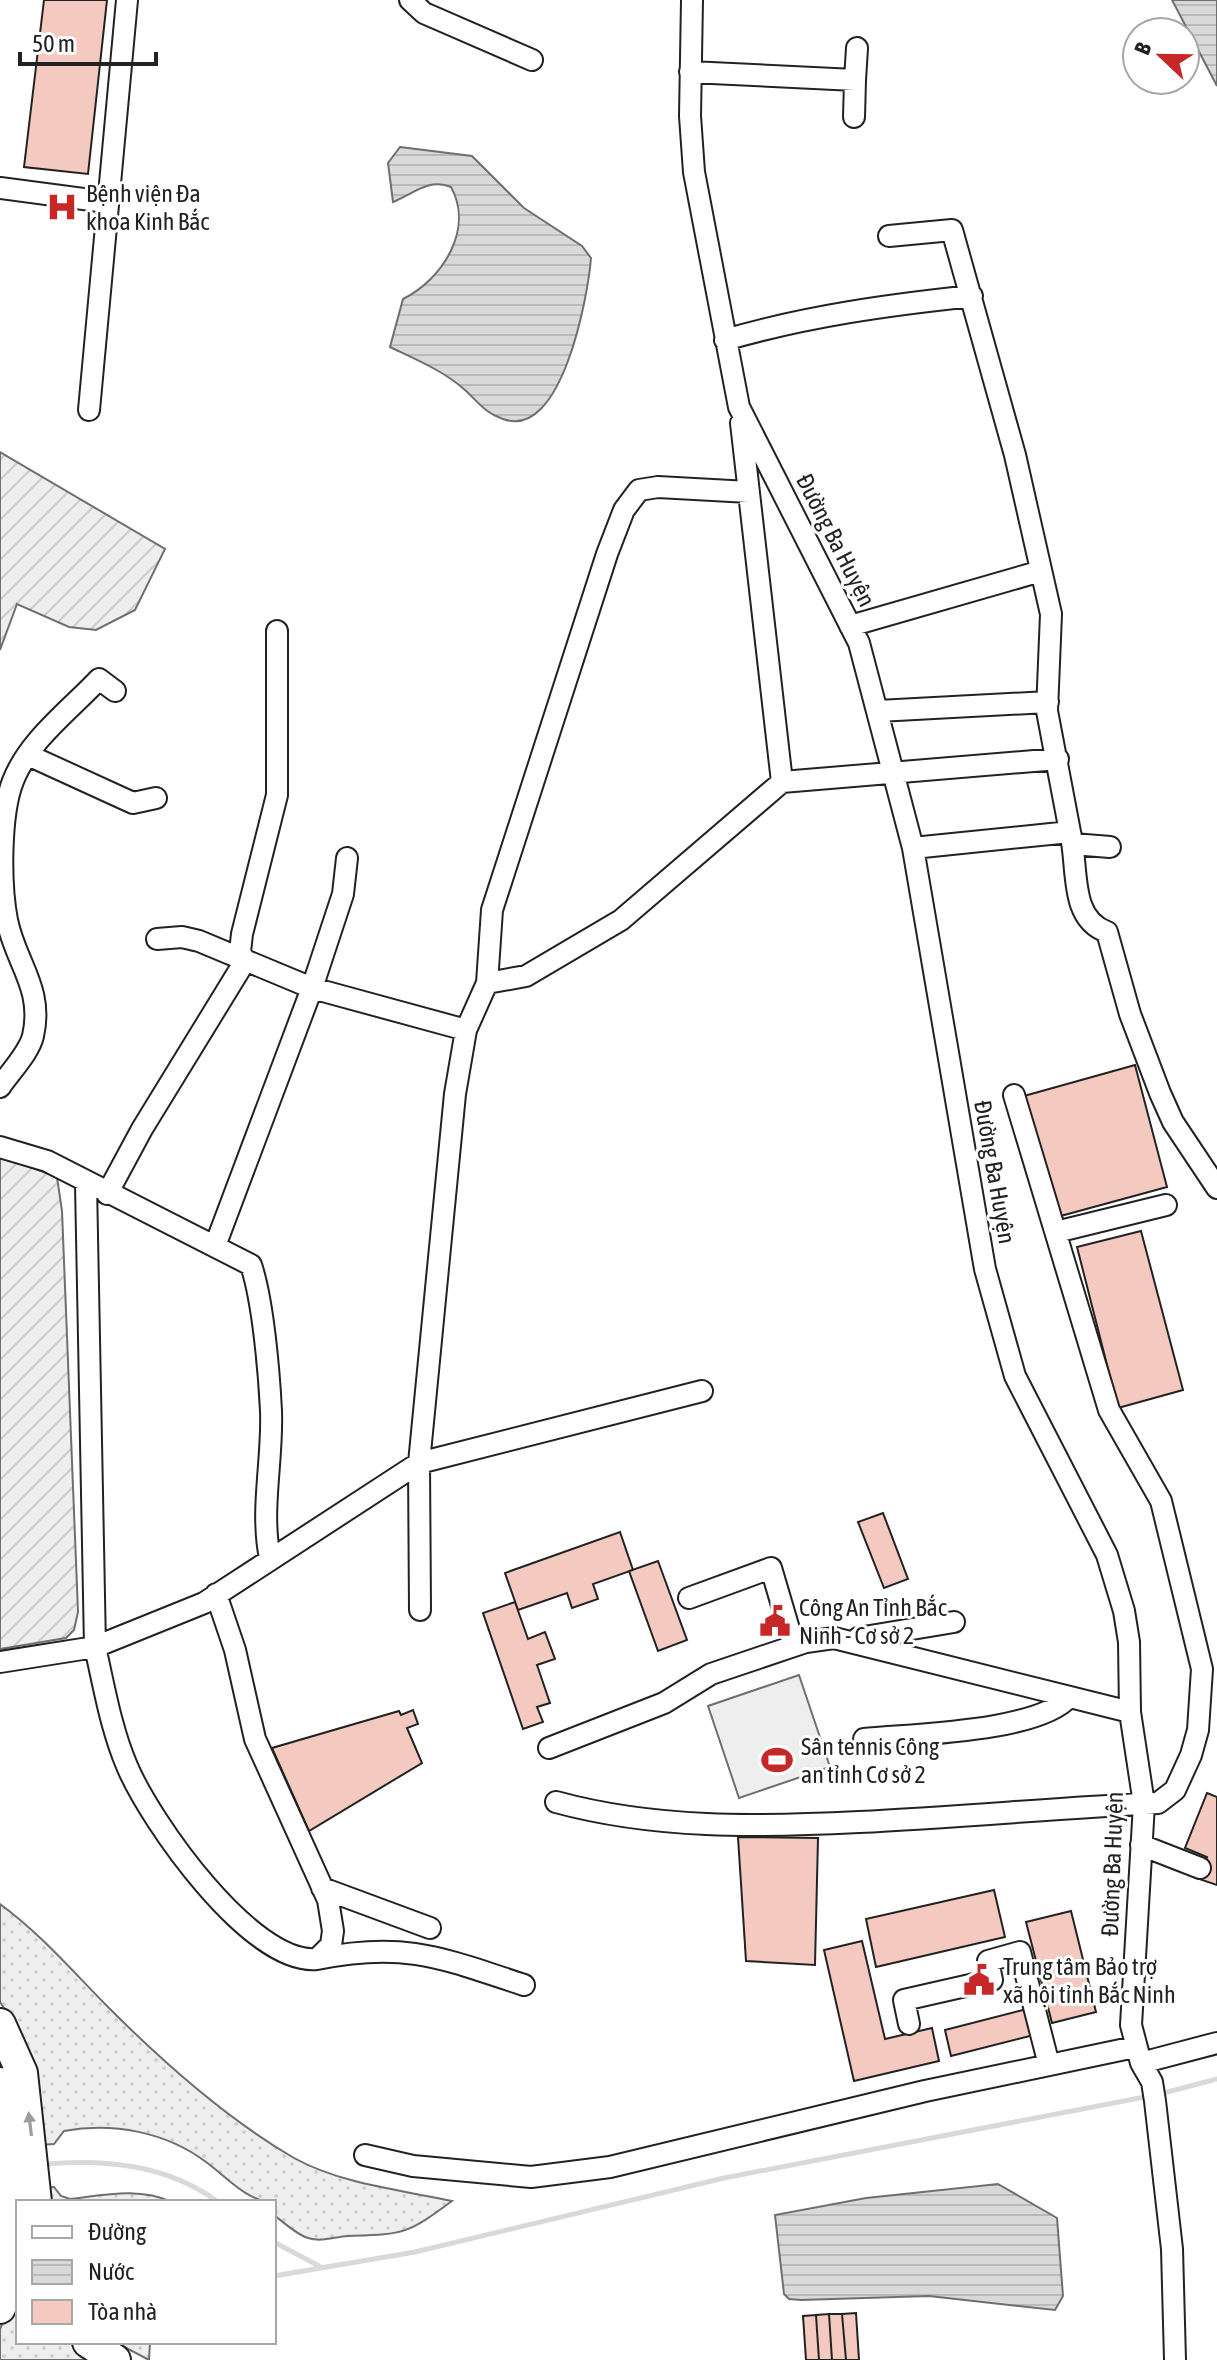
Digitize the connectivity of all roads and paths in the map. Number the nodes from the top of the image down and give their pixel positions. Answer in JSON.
{"nodes":[{"id":1,"x":127,"y":0,"type":"edge"},
{"id":2,"x":410,"y":0,"type":"edge"},
{"id":3,"x":692,"y":0,"type":"edge"},
{"id":4,"x":857,"y":48,"type":"dead end"},
{"id":5,"x":532,"y":60,"type":"dead end"},
{"id":6,"x":690,"y":72,"type":"junction"},
{"id":7,"x":855,"y":80,"type":"junction"},
{"id":8,"x":854,"y":117,"type":"dead end"},
{"id":9,"x":0,"y":188,"type":"edge"},
{"id":10,"x":106,"y":202,"type":"junction"},
{"id":11,"x":889,"y":236,"type":"dead end"},
{"id":12,"x":972,"y":296,"type":"junction"},
{"id":13,"x":725,"y":340,"type":"junction"},
{"id":14,"x":739,"y":407,"type":"junction"},
{"id":15,"x":89,"y":410,"type":"dead end"},
{"id":16,"x":749,"y":492,"type":"junction"},
{"id":17,"x":1041,"y":571,"type":"junction"},
{"id":18,"x":850,"y":626,"type":"junction"},
{"id":19,"x":277,"y":631,"type":"dead end"},
{"id":20,"x":115,"y":691,"type":"dead end"},
{"id":21,"x":1048,"y":702,"type":"junction"},
{"id":22,"x":878,"y":711,"type":"junction"},
{"id":23,"x":28,"y":755,"type":"junction"},
{"id":24,"x":1058,"y":759,"type":"junction"},
{"id":25,"x":896,"y":775,"type":"junction"},
{"id":26,"x":782,"y":782,"type":"junction"},
{"id":27,"x":156,"y":798,"type":"dead end"},
{"id":28,"x":1072,"y":838,"type":"junction"},
{"id":29,"x":1110,"y":847,"type":"dead end"},
{"id":30,"x":913,"y":848,"type":"junction"},
{"id":31,"x":347,"y":858,"type":"dead end"},
{"id":32,"x":157,"y":939,"type":"dead end"},
{"id":33,"x":245,"y":961,"type":"junction"},
{"id":34,"x":487,"y":983,"type":"junction"},
{"id":35,"x":312,"y":988,"type":"junction"},
{"id":36,"x":466,"y":1030,"type":"junction"},
{"id":37,"x":0,"y":1087,"type":"edge"},
{"id":38,"x":1014,"y":1095,"type":"dead end"},
{"id":39,"x":0,"y":1147,"type":"edge"},
{"id":40,"x":86,"y":1184,"type":"junction"},
{"id":41,"x":1217,"y":1188,"type":"edge"},
{"id":42,"x":107,"y":1194,"type":"junction"},
{"id":43,"x":1166,"y":1205,"type":"dead end"},
{"id":44,"x":1056,"y":1232,"type":"junction"},
{"id":45,"x":215,"y":1246,"type":"junction"},
{"id":46,"x":702,"y":1391,"type":"dead end"},
{"id":47,"x":419,"y":1463,"type":"junction"},
{"id":48,"x":270,"y":1558,"type":"junction"},
{"id":49,"x":216,"y":1594,"type":"junction"},
{"id":50,"x":689,"y":1598,"type":"dead end"},
{"id":51,"x":420,"y":1610,"type":"dead end"},
{"id":52,"x":954,"y":1622,"type":"dead end"},
{"id":53,"x":846,"y":1640,"type":"junction"},
{"id":54,"x":794,"y":1646,"type":"junction"},
{"id":55,"x":95,"y":1647,"type":"junction"},
{"id":56,"x":0,"y":1662,"type":"edge"},
{"id":57,"x":1069,"y":1697,"type":"junction"},
{"id":58,"x":1130,"y":1712,"type":"junction"},
{"id":59,"x":864,"y":1739,"type":"dead end"},
{"id":60,"x":549,"y":1748,"type":"dead end"},
{"id":61,"x":556,"y":1802,"type":"dead end"},
{"id":62,"x":1144,"y":1804,"type":"junction"},
{"id":63,"x":1141,"y":1845,"type":"junction"},
{"id":64,"x":1200,"y":1868,"type":"dead end"},
{"id":65,"x":322,"y":1888,"type":"junction"},
{"id":66,"x":430,"y":1928,"type":"dead end"},
{"id":67,"x":317,"y":1959,"type":"junction"},
{"id":68,"x":524,"y":1985,"type":"dead end"},
{"id":69,"x":0,"y":2024,"type":"edge"},
{"id":70,"x":909,"y":2024,"type":"dead end"},
{"id":71,"x":1217,"y":2043,"type":"edge"},
{"id":72,"x":1142,"y":2063,"type":"junction"},
{"id":73,"x":1049,"y":2065,"type":"junction"},
{"id":74,"x":0,"y":2083,"type":"edge"},
{"id":75,"x":365,"y":2155,"type":"dead end"},
{"id":76,"x":36,"y":2200,"type":"edge"},
{"id":77,"x":0,"y":2308,"type":"edge"},
{"id":78,"x":91,"y":2344,"type":"edge"},
{"id":79,"x":115,"y":2360,"type":"edge"},
{"id":80,"x":1175,"y":2360,"type":"edge"}],
"edges":[{"from":1,"to":10,"type":"street"},
{"from":2,"to":5,"type":"street"},
{"from":3,"to":6,"type":"street","name":"Đường Ba Huyện"},
{"from":4,"to":7,"type":"street"},
{"from":6,"to":7,"type":"street"},
{"from":6,"to":13,"type":"street","name":"Đường Ba Huyện"},
{"from":7,"to":8,"type":"street"},
{"from":9,"to":10,"type":"street"},
{"from":10,"to":15,"type":"street"},
{"from":11,"to":12,"type":"street"},
{"from":12,"to":13,"type":"street"},
{"from":12,"to":17,"type":"street"},
{"from":13,"to":14,"type":"street","name":"Đường Ba Huyện"},
{"from":14,"to":16,"type":"street"},
{"from":14,"to":18,"type":"street","name":"Đường Ba Huyện"},
{"from":16,"to":26,"type":"street"},
{"from":16,"to":34,"type":"street"},
{"from":17,"to":18,"type":"street"},
{"from":17,"to":21,"type":"street"},
{"from":18,"to":22,"type":"street","name":"Đường Ba Huyện"},
{"from":19,"to":33,"type":"street"},
{"from":20,"to":23,"type":"street"},
{"from":21,"to":22,"type":"street"},
{"from":21,"to":24,"type":"street"},
{"from":22,"to":25,"type":"street","name":"Đường Ba Huyện"},
{"from":23,"to":27,"type":"street"},
{"from":23,"to":37,"type":"street"},
{"from":24,"to":25,"type":"street"},
{"from":24,"to":28,"type":"street"},
{"from":25,"to":26,"type":"street"},
{"from":25,"to":30,"type":"street","name":"Đường Ba Huyện"},
{"from":26,"to":34,"type":"street"},
{"from":28,"to":29,"type":"street"},
{"from":28,"to":30,"type":"street"},
{"from":28,"to":41,"type":"street"},
{"from":30,"to":58,"type":"street","name":"Đường Ba Huyện"},
{"from":31,"to":35,"type":"street"},
{"from":32,"to":33,"type":"street"},
{"from":33,"to":35,"type":"street"},
{"from":33,"to":42,"type":"street"},
{"from":34,"to":36,"type":"street"},
{"from":35,"to":36,"type":"street"},
{"from":35,"to":45,"type":"street"},
{"from":36,"to":47,"type":"street"},
{"from":38,"to":44,"type":"street"},
{"from":39,"to":40,"type":"street"},
{"from":40,"to":42,"type":"street"},
{"from":40,"to":55,"type":"street"},
{"from":42,"to":45,"type":"street"},
{"from":43,"to":44,"type":"street"},
{"from":44,"to":62,"type":"street"},
{"from":45,"to":48,"type":"street"},
{"from":46,"to":47,"type":"street"},
{"from":47,"to":48,"type":"street"},
{"from":47,"to":51,"type":"street"},
{"from":48,"to":49,"type":"street"},
{"from":49,"to":55,"type":"street"},
{"from":49,"to":65,"type":"street"},
{"from":50,"to":54,"type":"street"},
{"from":52,"to":53,"type":"street"},
{"from":53,"to":54,"type":"street"},
{"from":53,"to":57,"type":"street"},
{"from":54,"to":60,"type":"street"},
{"from":55,"to":56,"type":"street"},
{"from":55,"to":67,"type":"street"},
{"from":57,"to":58,"type":"street"},
{"from":57,"to":59,"type":"street"},
{"from":58,"to":62,"type":"street","name":"Đường Ba Huyện"},
{"from":61,"to":62,"type":"street"},
{"from":62,"to":63,"type":"street","name":"Đường Ba Huyện"},
{"from":63,"to":64,"type":"street"},
{"from":63,"to":72,"type":"street","name":"Đường Ba Huyện"},
{"from":65,"to":66,"type":"street"},
{"from":65,"to":67,"type":"street"},
{"from":67,"to":68,"type":"street"},
{"from":76,"to":69,"type":"highway","one_way":true},
{"from":70,"to":73,"type":"street"},
{"from":71,"to":72,"type":"street"},
{"from":72,"to":73,"type":"street"},
{"from":72,"to":80,"type":"street","name":"Đường Ba Huyện"},
{"from":73,"to":75,"type":"street"},
{"from":74,"to":77,"type":"highway"},
{"from":78,"to":79,"type":"highway"}]}
